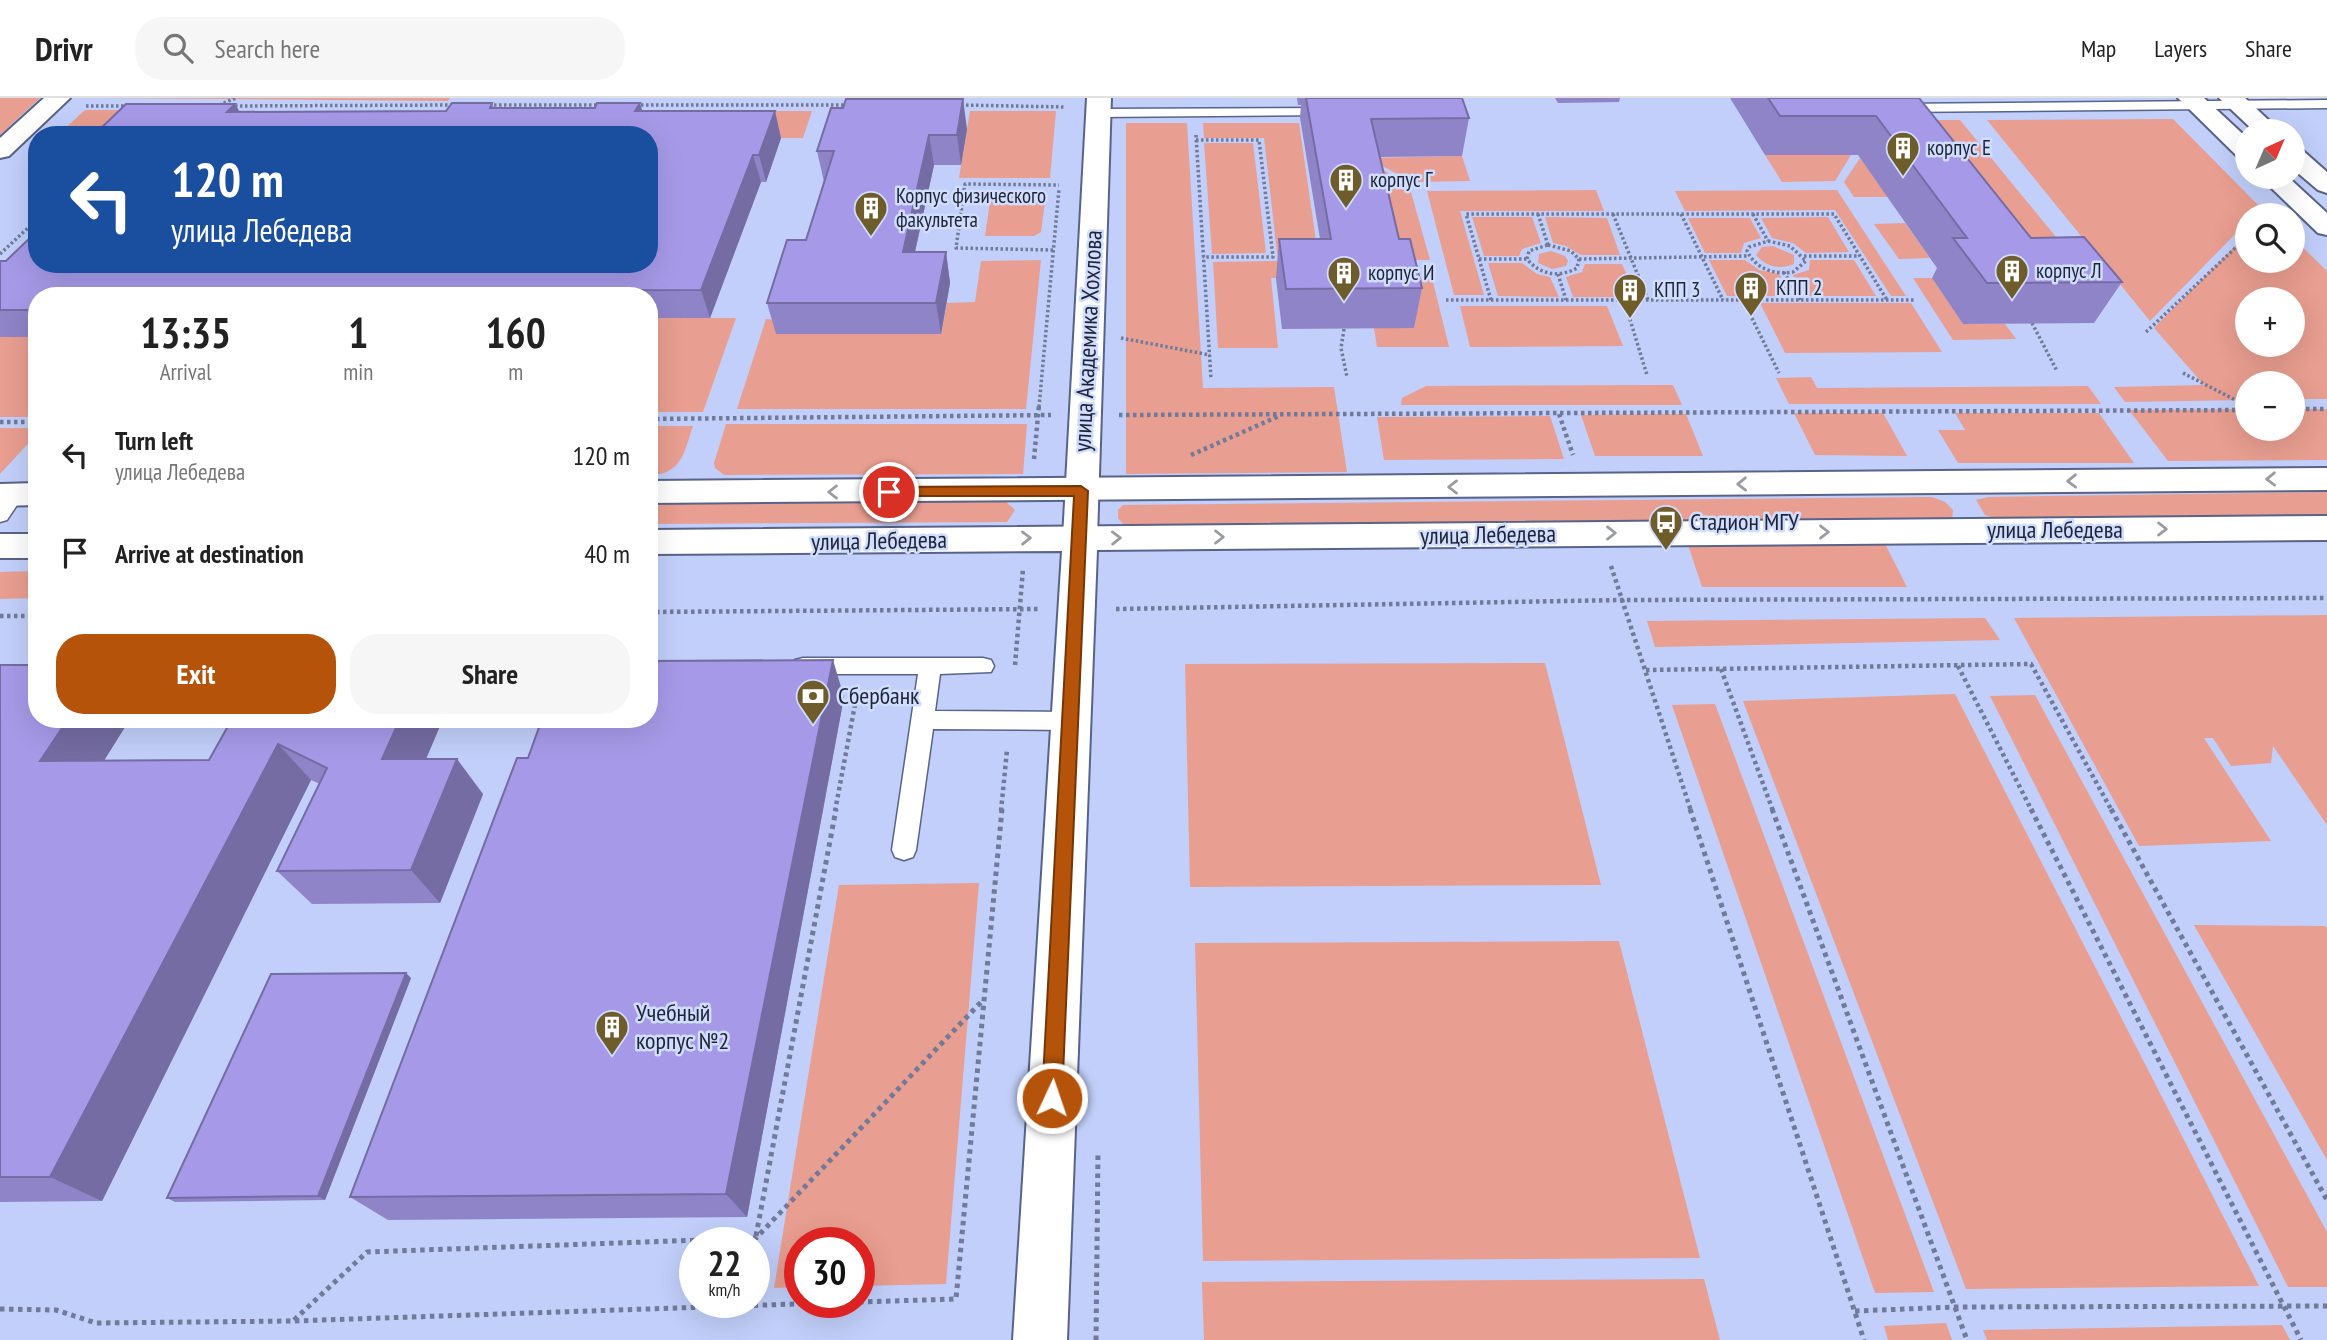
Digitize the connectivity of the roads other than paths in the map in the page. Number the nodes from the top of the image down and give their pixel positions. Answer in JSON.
{"nodes":[{"id":1,"x":58,"y":98,"type":"edge"},
{"id":2,"x":2193,"y":101,"type":"edge"},
{"id":3,"x":2235,"y":102,"type":"edge"},
{"id":4,"x":2327,"y":104,"type":"edge"},
{"id":5,"x":1098,"y":106,"type":"edge"},
{"id":6,"x":1881,"y":108,"type":"edge"},
{"id":7,"x":1341,"y":111,"type":"edge"},
{"id":8,"x":2254,"y":119,"type":"edge"},
{"id":9,"x":2235,"y":141,"type":"edge"},
{"id":10,"x":0,"y":151,"type":"edge"},
{"id":11,"x":2305,"y":166,"type":"edge"},
{"id":12,"x":2327,"y":185,"type":"edge"},
{"id":13,"x":2286,"y":189,"type":"edge"},
{"id":14,"x":2327,"y":227,"type":"edge"},
{"id":15,"x":2327,"y":479,"type":"edge"},
{"id":16,"x":1950,"y":482,"type":"junction"},
{"id":17,"x":1081,"y":491,"type":"junction"},
{"id":18,"x":658,"y":492,"type":"edge"},
{"id":19,"x":692,"y":492,"type":"junction"},
{"id":20,"x":2327,"y":528,"type":"edge"},
{"id":21,"x":1978,"y":530,"type":"junction"},
{"id":22,"x":1080,"y":538,"type":"junction"},
{"id":23,"x":664,"y":542,"type":"edge"},
{"id":24,"x":0,"y":546,"type":"edge"},
{"id":25,"x":28,"y":546,"type":"edge"},
{"id":26,"x":782,"y":666,"type":"edge"},
{"id":27,"x":930,"y":666,"type":"junction"},
{"id":28,"x":983,"y":666,"type":"dead end"},
{"id":29,"x":922,"y":720,"type":"junction"},
{"id":30,"x":1071,"y":721,"type":"junction"},
{"id":31,"x":904,"y":850,"type":"dead end"},
{"id":32,"x":1040,"y":1340,"type":"edge"}],
"edges":[{"from":1,"to":10,"type":"street"},
{"from":2,"to":3,"type":"lane"},
{"from":2,"to":6,"type":"lane"},
{"from":2,"to":9,"type":"street"},
{"from":3,"to":4,"type":"lane"},
{"from":3,"to":8,"type":"street"},
{"from":5,"to":7,"type":"lane"},
{"from":5,"to":17,"type":"street","name":"улица Академика Хохлова"},
{"from":11,"to":12,"type":"street"},
{"from":13,"to":14,"type":"street"},
{"from":15,"to":16,"type":"street","name":"улица Лебедева","one_way":true},
{"from":16,"to":17,"type":"street","name":"улица Лебедева","one_way":true},
{"from":16,"to":21,"type":"street"},
{"from":17,"to":19,"type":"street","name":"улица Лебедева","one_way":true},
{"from":17,"to":22,"type":"street","name":"улица Академика Хохлова"},
{"from":18,"to":19,"type":"street","name":"улица Лебедева"},
{"from":19,"to":23,"type":"street"},
{"from":21,"to":20,"type":"street","name":"улица Лебедева","one_way":true},
{"from":22,"to":21,"type":"street","name":"улица Лебедева","one_way":true},
{"from":22,"to":23,"type":"street","name":"улица Лебедева"},
{"from":22,"to":30,"type":"street","name":"улица Академика Хохлова"},
{"from":24,"to":25,"type":"street"},
{"from":26,"to":27,"type":"lane"},
{"from":27,"to":28,"type":"lane"},
{"from":27,"to":29,"type":"lane"},
{"from":29,"to":30,"type":"lane"},
{"from":29,"to":31,"type":"lane"},
{"from":30,"to":32,"type":"street","name":"улица Академика Хохлова"}]}
